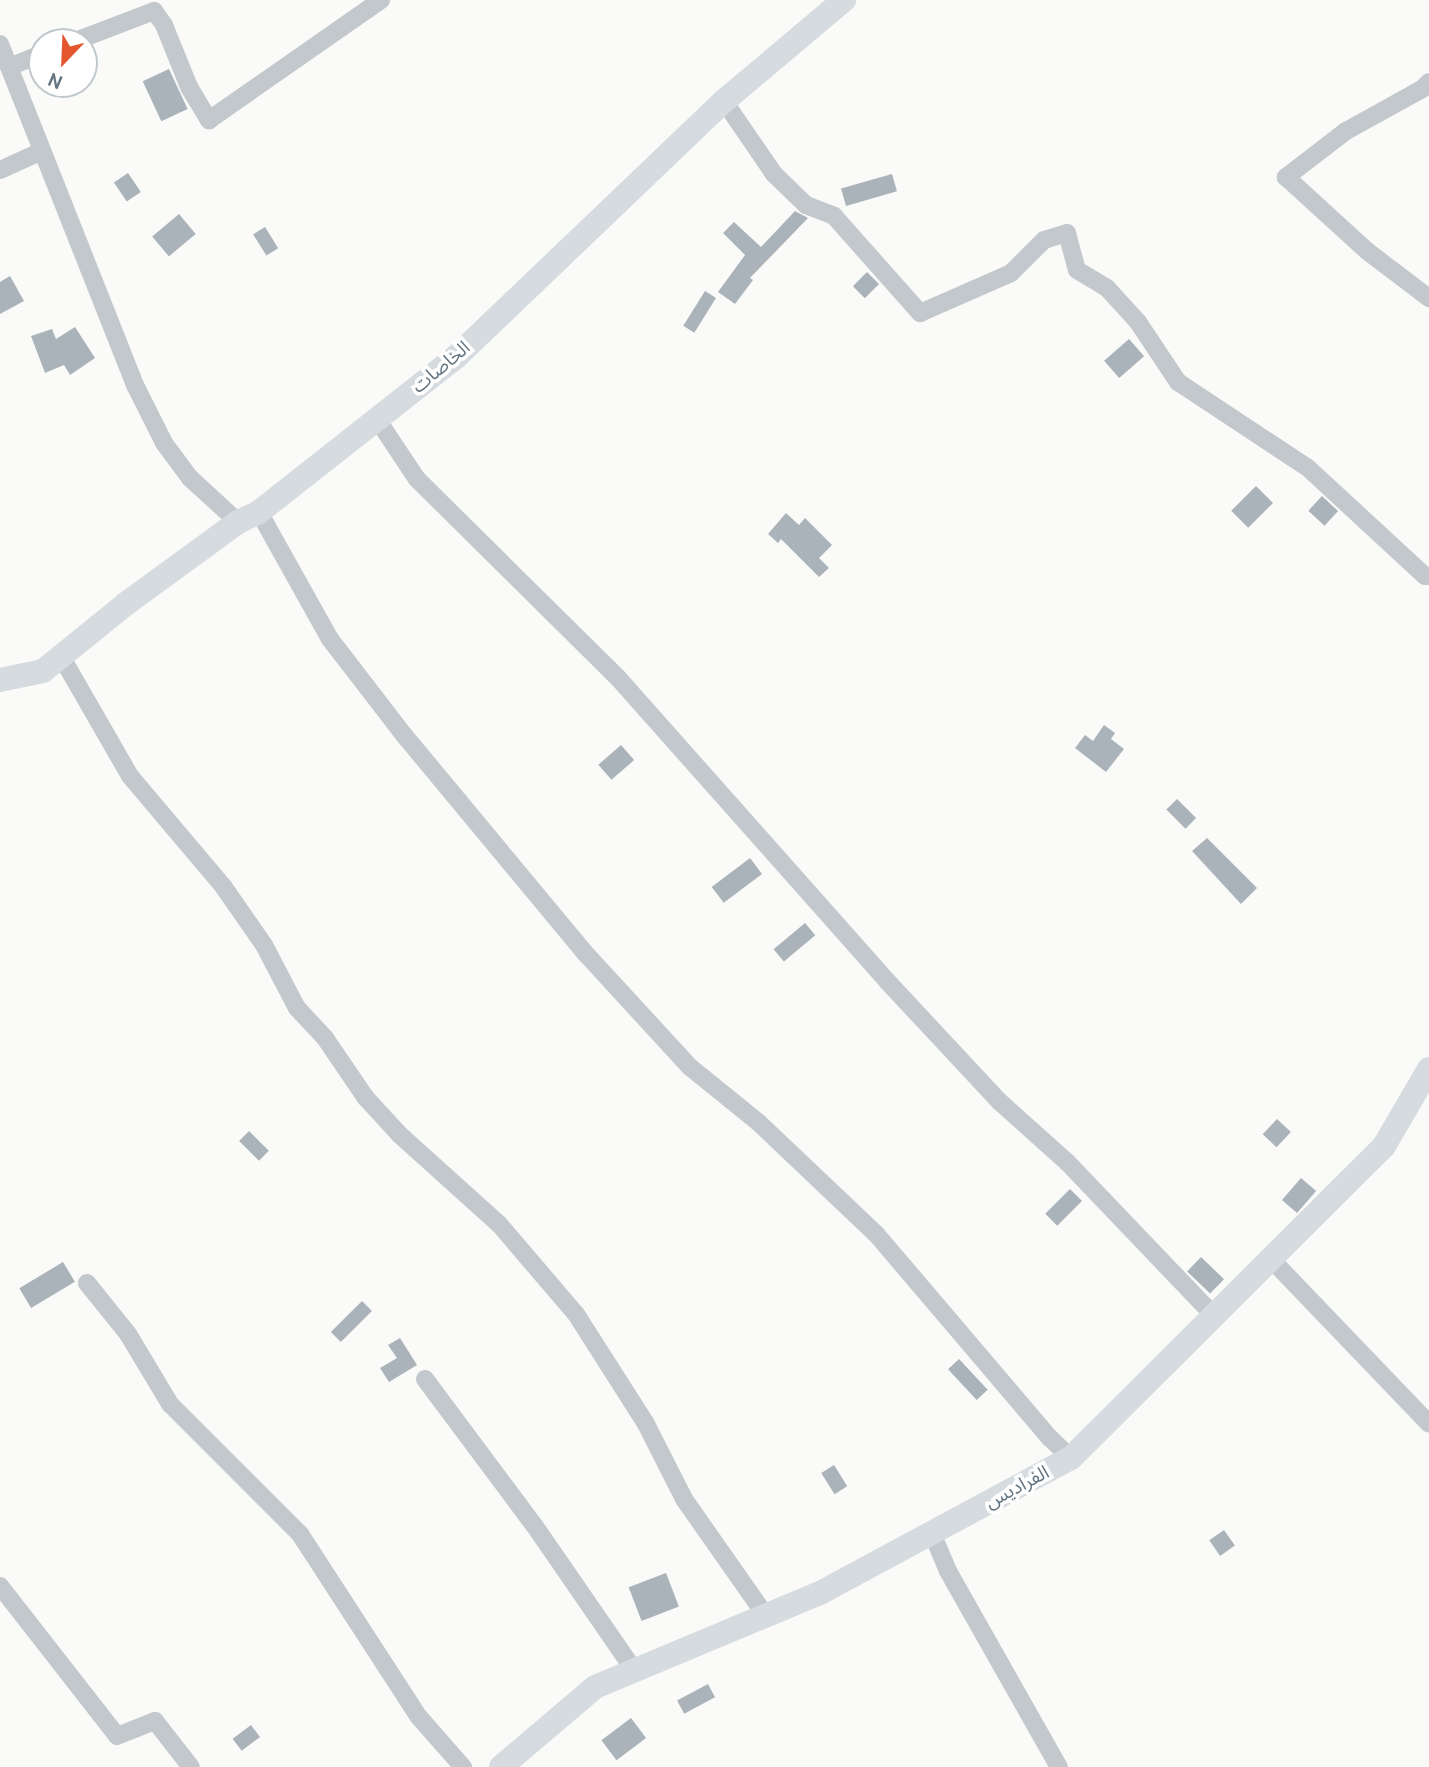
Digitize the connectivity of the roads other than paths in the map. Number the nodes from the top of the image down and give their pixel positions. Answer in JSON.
{"nodes":[{"id":1,"x":380,"y":0,"type":"edge"},
{"id":2,"x":844,"y":0,"type":"edge"},
{"id":3,"x":154,"y":5,"type":"edge"},
{"id":4,"x":98,"y":31,"type":"edge"},
{"id":5,"x":0,"y":44,"type":"edge"},
{"id":6,"x":28,"y":60,"type":"edge"},
{"id":7,"x":9,"y":67,"type":"junction"},
{"id":8,"x":1429,"y":82,"type":"edge"},
{"id":9,"x":724,"y":101,"type":"junction"},
{"id":10,"x":43,"y":151,"type":"junction"},
{"id":11,"x":0,"y":170,"type":"edge"},
{"id":12,"x":1429,"y":298,"type":"edge"},
{"id":13,"x":377,"y":419,"type":"junction"},
{"id":14,"x":249,"y":517,"type":"junction"},
{"id":15,"x":1429,"y":576,"type":"edge"},
{"id":16,"x":61,"y":656,"type":"junction"},
{"id":17,"x":0,"y":680,"type":"edge"},
{"id":18,"x":1429,"y":1069,"type":"edge"},
{"id":19,"x":1271,"y":1259,"type":"junction"},
{"id":20,"x":87,"y":1283,"type":"dead end"},
{"id":21,"x":1214,"y":1315,"type":"junction"},
{"id":22,"x":425,"y":1379,"type":"dead end"},
{"id":23,"x":1429,"y":1424,"type":"edge"},
{"id":24,"x":1071,"y":1458,"type":"junction"},
{"id":25,"x":932,"y":1533,"type":"junction"},
{"id":26,"x":0,"y":1586,"type":"edge"},
{"id":27,"x":766,"y":1616,"type":"junction"},
{"id":28,"x":634,"y":1670,"type":"junction"},
{"id":29,"x":191,"y":1767,"type":"edge"},
{"id":30,"x":463,"y":1767,"type":"edge"},
{"id":31,"x":501,"y":1767,"type":"edge"},
{"id":32,"x":1059,"y":1767,"type":"edge"}],
"edges":[{"from":1,"to":3,"type":"street"},
{"from":2,"to":9,"type":"street","name":"الخاصات"},
{"from":3,"to":4,"type":"street"},
{"from":5,"to":7,"type":"street"},
{"from":6,"to":7,"type":"street"},
{"from":7,"to":10,"type":"street"},
{"from":8,"to":12,"type":"street"},
{"from":9,"to":13,"type":"street","name":"الخاصات"},
{"from":9,"to":15,"type":"street"},
{"from":10,"to":11,"type":"street"},
{"from":10,"to":14,"type":"street"},
{"from":13,"to":14,"type":"street","name":"الخاصات"},
{"from":13,"to":21,"type":"street"},
{"from":14,"to":16,"type":"street","name":"الخاصات"},
{"from":14,"to":24,"type":"street"},
{"from":16,"to":17,"type":"street","name":"الخاصات"},
{"from":16,"to":27,"type":"street"},
{"from":18,"to":19,"type":"street","name":"الفراديس"},
{"from":19,"to":21,"type":"street","name":"الفراديس"},
{"from":19,"to":23,"type":"street"},
{"from":20,"to":30,"type":"street"},
{"from":21,"to":24,"type":"street","name":"الفراديس"},
{"from":22,"to":28,"type":"street"},
{"from":24,"to":25,"type":"street","name":"الفراديس"},
{"from":25,"to":27,"type":"street","name":"الفراديس"},
{"from":25,"to":32,"type":"street"},
{"from":26,"to":29,"type":"street"},
{"from":27,"to":28,"type":"street","name":"الفراديس"},
{"from":28,"to":31,"type":"street","name":"الفراديس"}]}
